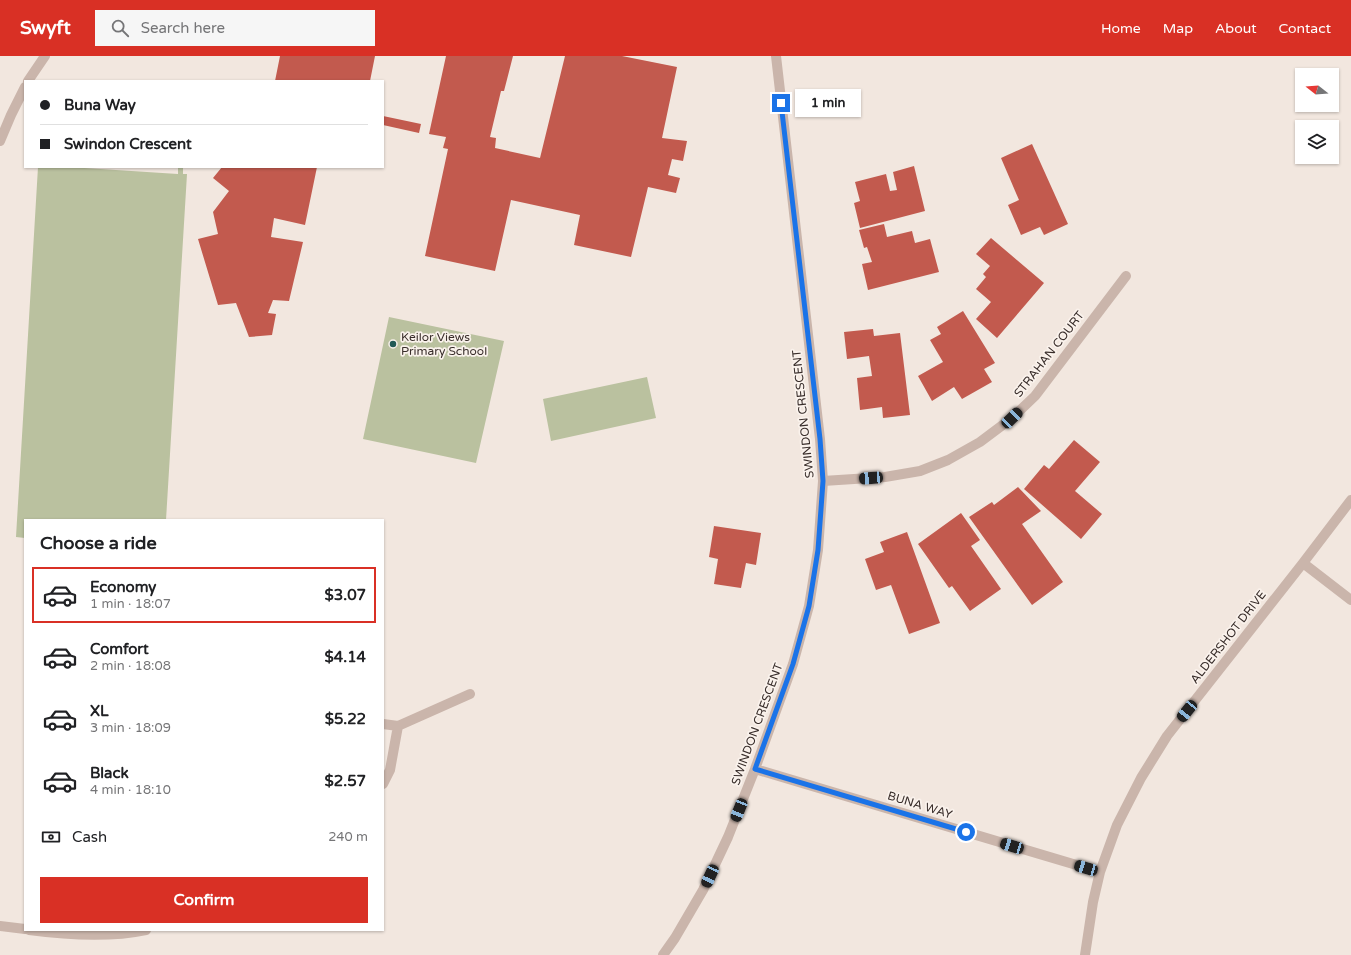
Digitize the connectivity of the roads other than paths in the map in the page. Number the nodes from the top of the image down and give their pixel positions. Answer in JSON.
{"nodes":[{"id":1,"x":44,"y":56,"type":"edge"},
{"id":2,"x":776,"y":56,"type":"edge"},
{"id":3,"x":29,"y":80,"type":"edge"},
{"id":4,"x":24,"y":89,"type":"edge"},
{"id":5,"x":0,"y":141,"type":"edge"},
{"id":6,"x":1126,"y":276,"type":"dead end"},
{"id":7,"x":823,"y":481,"type":"junction"},
{"id":8,"x":1351,"y":500,"type":"edge"},
{"id":9,"x":1303,"y":563,"type":"junction"},
{"id":10,"x":1351,"y":600,"type":"edge"},
{"id":11,"x":470,"y":694,"type":"dead end"},
{"id":12,"x":384,"y":724,"type":"edge"},
{"id":13,"x":398,"y":726,"type":"junction"},
{"id":14,"x":755,"y":769,"type":"junction"},
{"id":15,"x":384,"y":782,"type":"edge"},
{"id":16,"x":1100,"y":872,"type":"junction"},
{"id":17,"x":0,"y":926,"type":"edge"},
{"id":18,"x":24,"y":929,"type":"edge"},
{"id":19,"x":36,"y":931,"type":"edge"},
{"id":20,"x":142,"y":931,"type":"edge"},
{"id":21,"x":663,"y":955,"type":"edge"},
{"id":22,"x":1085,"y":955,"type":"edge"}],
"edges":[{"from":1,"to":3,"type":"street"},
{"from":2,"to":7,"type":"street","name":"SWINDON CRESCENT"},
{"from":4,"to":5,"type":"street"},
{"from":6,"to":7,"type":"street","name":"STRAHAN COURT"},
{"from":7,"to":14,"type":"street","name":"SWINDON CRESCENT"},
{"from":8,"to":9,"type":"street","name":"ALDERSHOT DRIVE"},
{"from":9,"to":10,"type":"street"},
{"from":9,"to":16,"type":"street","name":"ALDERSHOT DRIVE"},
{"from":11,"to":13,"type":"street"},
{"from":12,"to":13,"type":"street"},
{"from":13,"to":15,"type":"street"},
{"from":14,"to":16,"type":"street","name":"BUNA WAY"},
{"from":14,"to":21,"type":"street","name":"SWINDON CRESCENT"},
{"from":16,"to":22,"type":"street","name":"ALDERSHOT DRIVE"},
{"from":17,"to":18,"type":"street"},
{"from":19,"to":20,"type":"street"}]}
